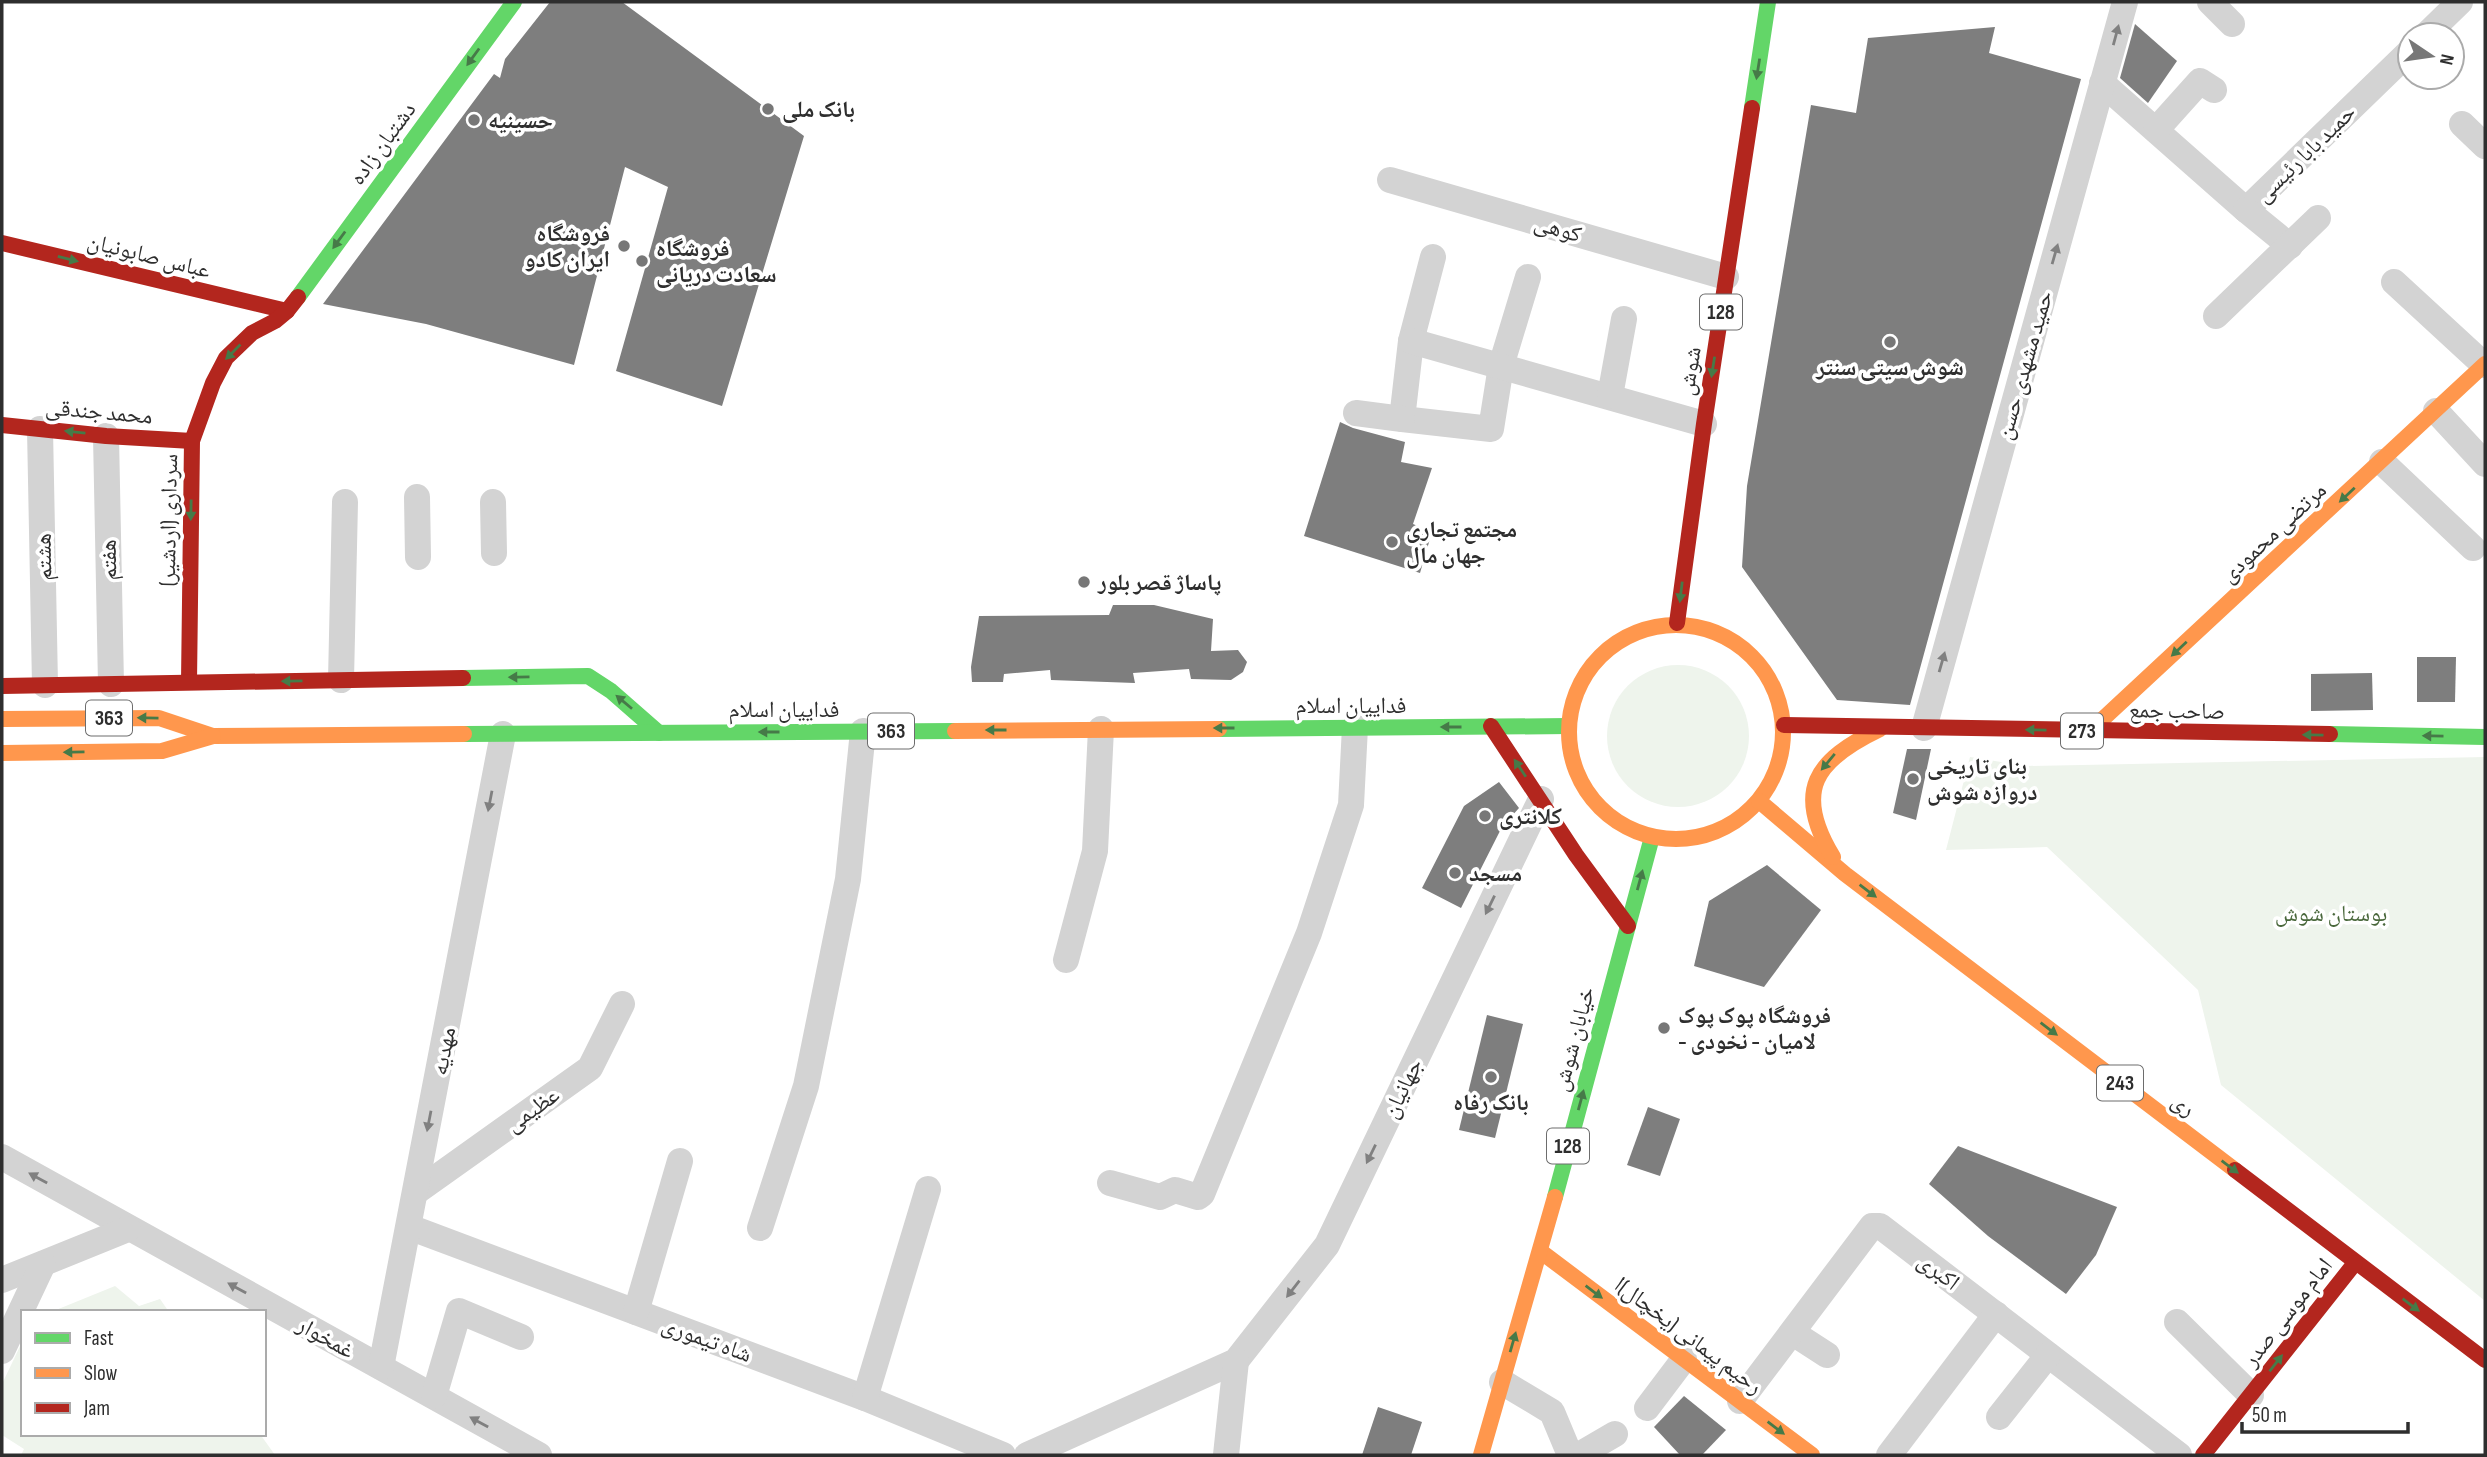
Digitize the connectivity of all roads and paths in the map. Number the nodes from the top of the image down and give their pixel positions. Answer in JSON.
{"nodes":[{"id":1,"x":514,"y":2,"type":"edge"},
{"id":2,"x":1768,"y":2,"type":"edge"},
{"id":3,"x":2124,"y":2,"type":"edge"},
{"id":4,"x":2210,"y":2,"type":"edge"},
{"id":5,"x":2460,"y":2,"type":"edge"},
{"id":6,"x":2440,"y":21,"type":"edge"},
{"id":7,"x":2232,"y":24,"type":"dead end"},
{"id":8,"x":2396,"y":65,"type":"edge"},
{"id":9,"x":2102,"y":83,"type":"junction"},
{"id":10,"x":2214,"y":90,"type":"dead end"},
{"id":11,"x":2462,"y":124,"type":"dead end"},
{"id":12,"x":2156,"y":130,"type":"junction"},
{"id":13,"x":2485,"y":146,"type":"edge"},
{"id":14,"x":1390,"y":180,"type":"dead end"},
{"id":15,"x":2246,"y":210,"type":"junction"},
{"id":16,"x":2318,"y":218,"type":"dead end"},
{"id":17,"x":2,"y":243,"type":"edge"},
{"id":18,"x":2290,"y":247,"type":"junction"},
{"id":19,"x":1433,"y":257,"type":"dead end"},
{"id":20,"x":1726,"y":276,"type":"junction"},
{"id":21,"x":1528,"y":277,"type":"dead end"},
{"id":22,"x":2395,"y":282,"type":"dead end"},
{"id":23,"x":287,"y":311,"type":"junction"},
{"id":24,"x":2216,"y":316,"type":"dead end"},
{"id":25,"x":1624,"y":319,"type":"dead end"},
{"id":26,"x":1411,"y":341,"type":"junction"},
{"id":27,"x":2484,"y":364,"type":"edge"},
{"id":28,"x":1501,"y":366,"type":"junction"},
{"id":29,"x":1610,"y":396,"type":"junction"},
{"id":30,"x":2436,"y":411,"type":"junction"},
{"id":31,"x":1356,"y":414,"type":"dead end"},
{"id":32,"x":1402,"y":419,"type":"junction"},
{"id":33,"x":1704,"y":424,"type":"junction"},
{"id":34,"x":2,"y":425,"type":"edge"},
{"id":35,"x":40,"y":429,"type":"junction"},
{"id":36,"x":106,"y":436,"type":"junction"},
{"id":37,"x":192,"y":441,"type":"junction"},
{"id":38,"x":2382,"y":462,"type":"junction"},
{"id":39,"x":2485,"y":464,"type":"edge"},
{"id":40,"x":417,"y":497,"type":"dead end"},
{"id":41,"x":345,"y":502,"type":"dead end"},
{"id":42,"x":493,"y":502,"type":"dead end"},
{"id":43,"x":2473,"y":548,"type":"dead end"},
{"id":44,"x":494,"y":553,"type":"dead end"},
{"id":45,"x":418,"y":557,"type":"dead end"},
{"id":46,"x":1677,"y":624,"type":"junction"},
{"id":47,"x":341,"y":680,"type":"junction"},
{"id":48,"x":189,"y":682,"type":"junction"},
{"id":49,"x":111,"y":684,"type":"junction"},
{"id":50,"x":46,"y":685,"type":"junction"},
{"id":51,"x":2,"y":686,"type":"edge"},
{"id":52,"x":2,"y":719,"type":"edge"},
{"id":53,"x":1784,"y":725,"type":"junction"},
{"id":54,"x":1491,"y":726,"type":"junction"},
{"id":55,"x":1569,"y":726,"type":"junction"},
{"id":56,"x":1355,"y":727,"type":"junction"},
{"id":57,"x":1885,"y":727,"type":"junction"},
{"id":58,"x":1924,"y":728,"type":"junction"},
{"id":59,"x":1101,"y":729,"type":"junction"},
{"id":60,"x":863,"y":731,"type":"junction"},
{"id":61,"x":2090,"y":731,"type":"junction"},
{"id":62,"x":659,"y":733,"type":"junction"},
{"id":63,"x":503,"y":734,"type":"junction"},
{"id":64,"x":213,"y":736,"type":"junction"},
{"id":65,"x":2485,"y":737,"type":"edge"},
{"id":66,"x":2,"y":753,"type":"edge"},
{"id":67,"x":1541,"y":799,"type":"junction"},
{"id":68,"x":1759,"y":801,"type":"junction"},
{"id":69,"x":1652,"y":837,"type":"junction"},
{"id":70,"x":1845,"y":874,"type":"junction"},
{"id":71,"x":1628,"y":926,"type":"junction"},
{"id":72,"x":1066,"y":960,"type":"dead end"},
{"id":73,"x":622,"y":1004,"type":"dead end"},
{"id":74,"x":2,"y":1157,"type":"edge"},
{"id":75,"x":681,"y":1161,"type":"dead end"},
{"id":76,"x":1110,"y":1183,"type":"dead end"},
{"id":77,"x":928,"y":1189,"type":"dead end"},
{"id":78,"x":416,"y":1192,"type":"junction"},
{"id":79,"x":409,"y":1227,"type":"junction"},
{"id":80,"x":760,"y":1228,"type":"dead end"},
{"id":81,"x":128,"y":1229,"type":"junction"},
{"id":82,"x":1540,"y":1251,"type":"junction"},
{"id":83,"x":2355,"y":1263,"type":"junction"},
{"id":84,"x":43,"y":1264,"type":"junction"},
{"id":85,"x":2,"y":1280,"type":"edge"},
{"id":86,"x":21,"y":1310,"type":"edge"},
{"id":87,"x":21,"y":1311,"type":"edge"},
{"id":88,"x":636,"y":1312,"type":"junction"},
{"id":89,"x":1996,"y":1314,"type":"junction"},
{"id":90,"x":2177,"y":1322,"type":"dead end"},
{"id":91,"x":1793,"y":1333,"type":"junction"},
{"id":92,"x":522,"y":1337,"type":"dead end"},
{"id":93,"x":2,"y":1351,"type":"edge"},
{"id":94,"x":1827,"y":1355,"type":"dead end"},
{"id":95,"x":2048,"y":1355,"type":"junction"},
{"id":96,"x":1684,"y":1359,"type":"junction"},
{"id":97,"x":2485,"y":1360,"type":"edge"},
{"id":98,"x":1236,"y":1361,"type":"junction"},
{"id":99,"x":381,"y":1367,"type":"junction"},
{"id":100,"x":1502,"y":1382,"type":"junction"},
{"id":101,"x":2251,"y":1395,"type":"junction"},
{"id":102,"x":434,"y":1396,"type":"junction"},
{"id":103,"x":865,"y":1398,"type":"junction"},
{"id":104,"x":1740,"y":1401,"type":"junction"},
{"id":105,"x":1647,"y":1408,"type":"dead end"},
{"id":106,"x":1999,"y":1417,"type":"dead end"},
{"id":107,"x":1615,"y":1434,"type":"dead end"},
{"id":108,"x":539,"y":1455,"type":"edge"},
{"id":109,"x":1003,"y":1455,"type":"edge"},
{"id":110,"x":1027,"y":1455,"type":"edge"},
{"id":111,"x":1226,"y":1455,"type":"edge"},
{"id":112,"x":1481,"y":1455,"type":"edge"},
{"id":113,"x":1570,"y":1455,"type":"edge"},
{"id":114,"x":1579,"y":1455,"type":"edge"},
{"id":115,"x":1812,"y":1455,"type":"edge"},
{"id":116,"x":1889,"y":1455,"type":"edge"},
{"id":117,"x":2179,"y":1455,"type":"edge"},
{"id":118,"x":2203,"y":1455,"type":"edge"}],
"edges":[{"from":1,"to":23,"type":"main road","name":"دشتبان زاده","one_way":true},
{"from":2,"to":20,"type":"main road","name":"شوش","number":"128","one_way":true},
{"from":9,"to":3,"type":"street","name":"حمید مشهدی حسن","one_way":true},
{"from":4,"to":7,"type":"street"},
{"from":5,"to":6,"type":"street"},
{"from":8,"to":15,"type":"street","name":"حمید بابا رئیسی"},
{"from":9,"to":12,"type":"street","name":"حمید بابا رئیسی"},
{"from":58,"to":9,"type":"street","name":"حمید مشهدی حسن","one_way":true},
{"from":10,"to":12,"type":"street"},
{"from":11,"to":13,"type":"street"},
{"from":12,"to":15,"type":"street","name":"حمید بابا رئیسی"},
{"from":14,"to":20,"type":"street","name":"کوهی"},
{"from":15,"to":18,"type":"street"},
{"from":16,"to":18,"type":"street"},
{"from":17,"to":23,"type":"main road","name":"عباس صابونیان","one_way":true},
{"from":18,"to":24,"type":"street"},
{"from":19,"to":26,"type":"street"},
{"from":20,"to":33,"type":"main road","name":"شوش","number":"128","one_way":true},
{"from":21,"to":28,"type":"street"},
{"from":22,"to":27,"type":"street"},
{"from":23,"to":37,"type":"main road","name":"سرداری (اردشیر)","one_way":true},
{"from":25,"to":29,"type":"street"},
{"from":26,"to":28,"type":"street"},
{"from":26,"to":32,"type":"street"},
{"from":27,"to":30,"type":"main road","name":"مرتضی محمودی"},
{"from":28,"to":29,"type":"street"},
{"from":28,"to":32,"type":"street"},
{"from":29,"to":33,"type":"street"},
{"from":30,"to":38,"type":"main road","name":"مرتضی محمودی"},
{"from":30,"to":39,"type":"street"},
{"from":31,"to":32,"type":"street"},
{"from":33,"to":46,"type":"main road","name":"شوش","number":"128","one_way":true},
{"from":34,"to":35,"type":"main road","name":"محمد جندقی"},
{"from":36,"to":35,"type":"main road","name":"محمد جندقی","one_way":true},
{"from":35,"to":50,"type":"street","name":"هشتم"},
{"from":36,"to":37,"type":"main road","name":"محمد جندقی"},
{"from":36,"to":49,"type":"street","name":"هفتم"},
{"from":37,"to":48,"type":"main road","name":"سرداری (اردشیر)","one_way":true},
{"from":38,"to":43,"type":"street"},
{"from":38,"to":61,"type":"main road","name":"مرتضی محمودی","one_way":true},
{"from":40,"to":45,"type":"street"},
{"from":41,"to":47,"type":"street"},
{"from":42,"to":44,"type":"street"},
{"from":46,"to":53,"type":"main road"},
{"from":46,"to":55,"type":"main road"},
{"from":47,"to":48,"type":"main road","one_way":true},
{"from":62,"to":47,"type":"main road","one_way":true},
{"from":48,"to":49,"type":"main road"},
{"from":49,"to":50,"type":"main road"},
{"from":50,"to":51,"type":"main road"},
{"from":64,"to":52,"type":"main road","name":"فداییان اسلام","number":"363","one_way":true},
{"from":53,"to":57,"type":"main road","name":"صاحب جمع","number":"273"},
{"from":53,"to":68,"type":"main road"},
{"from":54,"to":55,"type":"main road","name":"فداییان اسلام","number":"363"},
{"from":54,"to":56,"type":"main road","name":"فداییان اسلام","number":"363","one_way":true},
{"from":67,"to":54,"type":"main road","one_way":true},
{"from":55,"to":69,"type":"main road"},
{"from":56,"to":59,"type":"main road","name":"فداییان اسلام","number":"363","one_way":true},
{"from":56,"to":76,"type":"street"},
{"from":57,"to":58,"type":"main road","name":"صاحب جمع","number":"273"},
{"from":57,"to":70,"type":"main road","one_way":true},
{"from":61,"to":58,"type":"main road","name":"صاحب جمع","number":"273","one_way":true},
{"from":59,"to":60,"type":"main road","name":"فداییان اسلام","number":"363","one_way":true},
{"from":59,"to":72,"type":"street"},
{"from":60,"to":62,"type":"main road","name":"فداییان اسلام","number":"363","one_way":true},
{"from":60,"to":80,"type":"street"},
{"from":65,"to":61,"type":"main road","name":"صاحب جمع","number":"273","one_way":true},
{"from":62,"to":63,"type":"main road","name":"فداییان اسلام","number":"363"},
{"from":63,"to":64,"type":"main road","name":"فداییان اسلام","number":"363"},
{"from":63,"to":78,"type":"street","name":"مهدیه","one_way":true},
{"from":64,"to":66,"type":"main road","one_way":true},
{"from":67,"to":71,"type":"main road"},
{"from":67,"to":98,"type":"street","name":"جهانیان","one_way":true},
{"from":68,"to":69,"type":"main road"},
{"from":68,"to":70,"type":"main road","name":"ری","number":"243"},
{"from":71,"to":69,"type":"main road","name":"خیابان شوش","number":"128","one_way":true},
{"from":70,"to":83,"type":"main road","name":"ری","number":"243","one_way":true},
{"from":82,"to":71,"type":"main road","name":"خیابان شوش","number":"128","one_way":true},
{"from":73,"to":78,"type":"street","name":"عظیمی"},
{"from":81,"to":74,"type":"street","name":"غمخوار","one_way":true},
{"from":75,"to":88,"type":"street"},
{"from":77,"to":103,"type":"street"},
{"from":78,"to":79,"type":"street","name":"مهدیه"},
{"from":79,"to":88,"type":"street","name":"شاه تیموری"},
{"from":79,"to":99,"type":"street","name":"مهدیه"},
{"from":81,"to":84,"type":"street"},
{"from":99,"to":81,"type":"street","name":"غمخوار","one_way":true},
{"from":82,"to":96,"type":"main road","name":"رحیم پیمانی (یخچال)ا","one_way":true},
{"from":100,"to":82,"type":"main road","name":"خیابان شوش","number":"128","one_way":true},
{"from":83,"to":97,"type":"main road","name":"ری","number":"243","one_way":true},
{"from":101,"to":83,"type":"main road","name":"امام موسی صدر","one_way":true},
{"from":84,"to":85,"type":"street"},
{"from":84,"to":86,"type":"street"},
{"from":87,"to":93,"type":"street"},
{"from":88,"to":103,"type":"street","name":"شاه تیموری"},
{"from":89,"to":91,"type":"street","name":"اکبری"},
{"from":89,"to":95,"type":"street","name":"اکبری"},
{"from":89,"to":116,"type":"street"},
{"from":90,"to":101,"type":"street"},
{"from":91,"to":94,"type":"street"},
{"from":91,"to":104,"type":"street","name":"اکبری"},
{"from":92,"to":102,"type":"street"},
{"from":95,"to":106,"type":"street"},
{"from":95,"to":117,"type":"street","name":"اکبری"},
{"from":96,"to":104,"type":"main road","name":"رحیم پیمانی (یخچال)ا"},
{"from":96,"to":105,"type":"street"},
{"from":98,"to":110,"type":"street","name":"جهانیان"},
{"from":98,"to":111,"type":"street"},
{"from":99,"to":102,"type":"street","name":"غمخوار"},
{"from":100,"to":112,"type":"main road","name":"خیابان شوش","number":"128"},
{"from":100,"to":113,"type":"street"},
{"from":101,"to":118,"type":"main road","name":"امام موسی صدر"},
{"from":108,"to":102,"type":"street","name":"غمخوار","one_way":true},
{"from":103,"to":109,"type":"street","name":"شاه تیموری"},
{"from":104,"to":115,"type":"main road","name":"رحیم پیمانی (یخچال)ا","one_way":true},
{"from":107,"to":114,"type":"street"}]}
